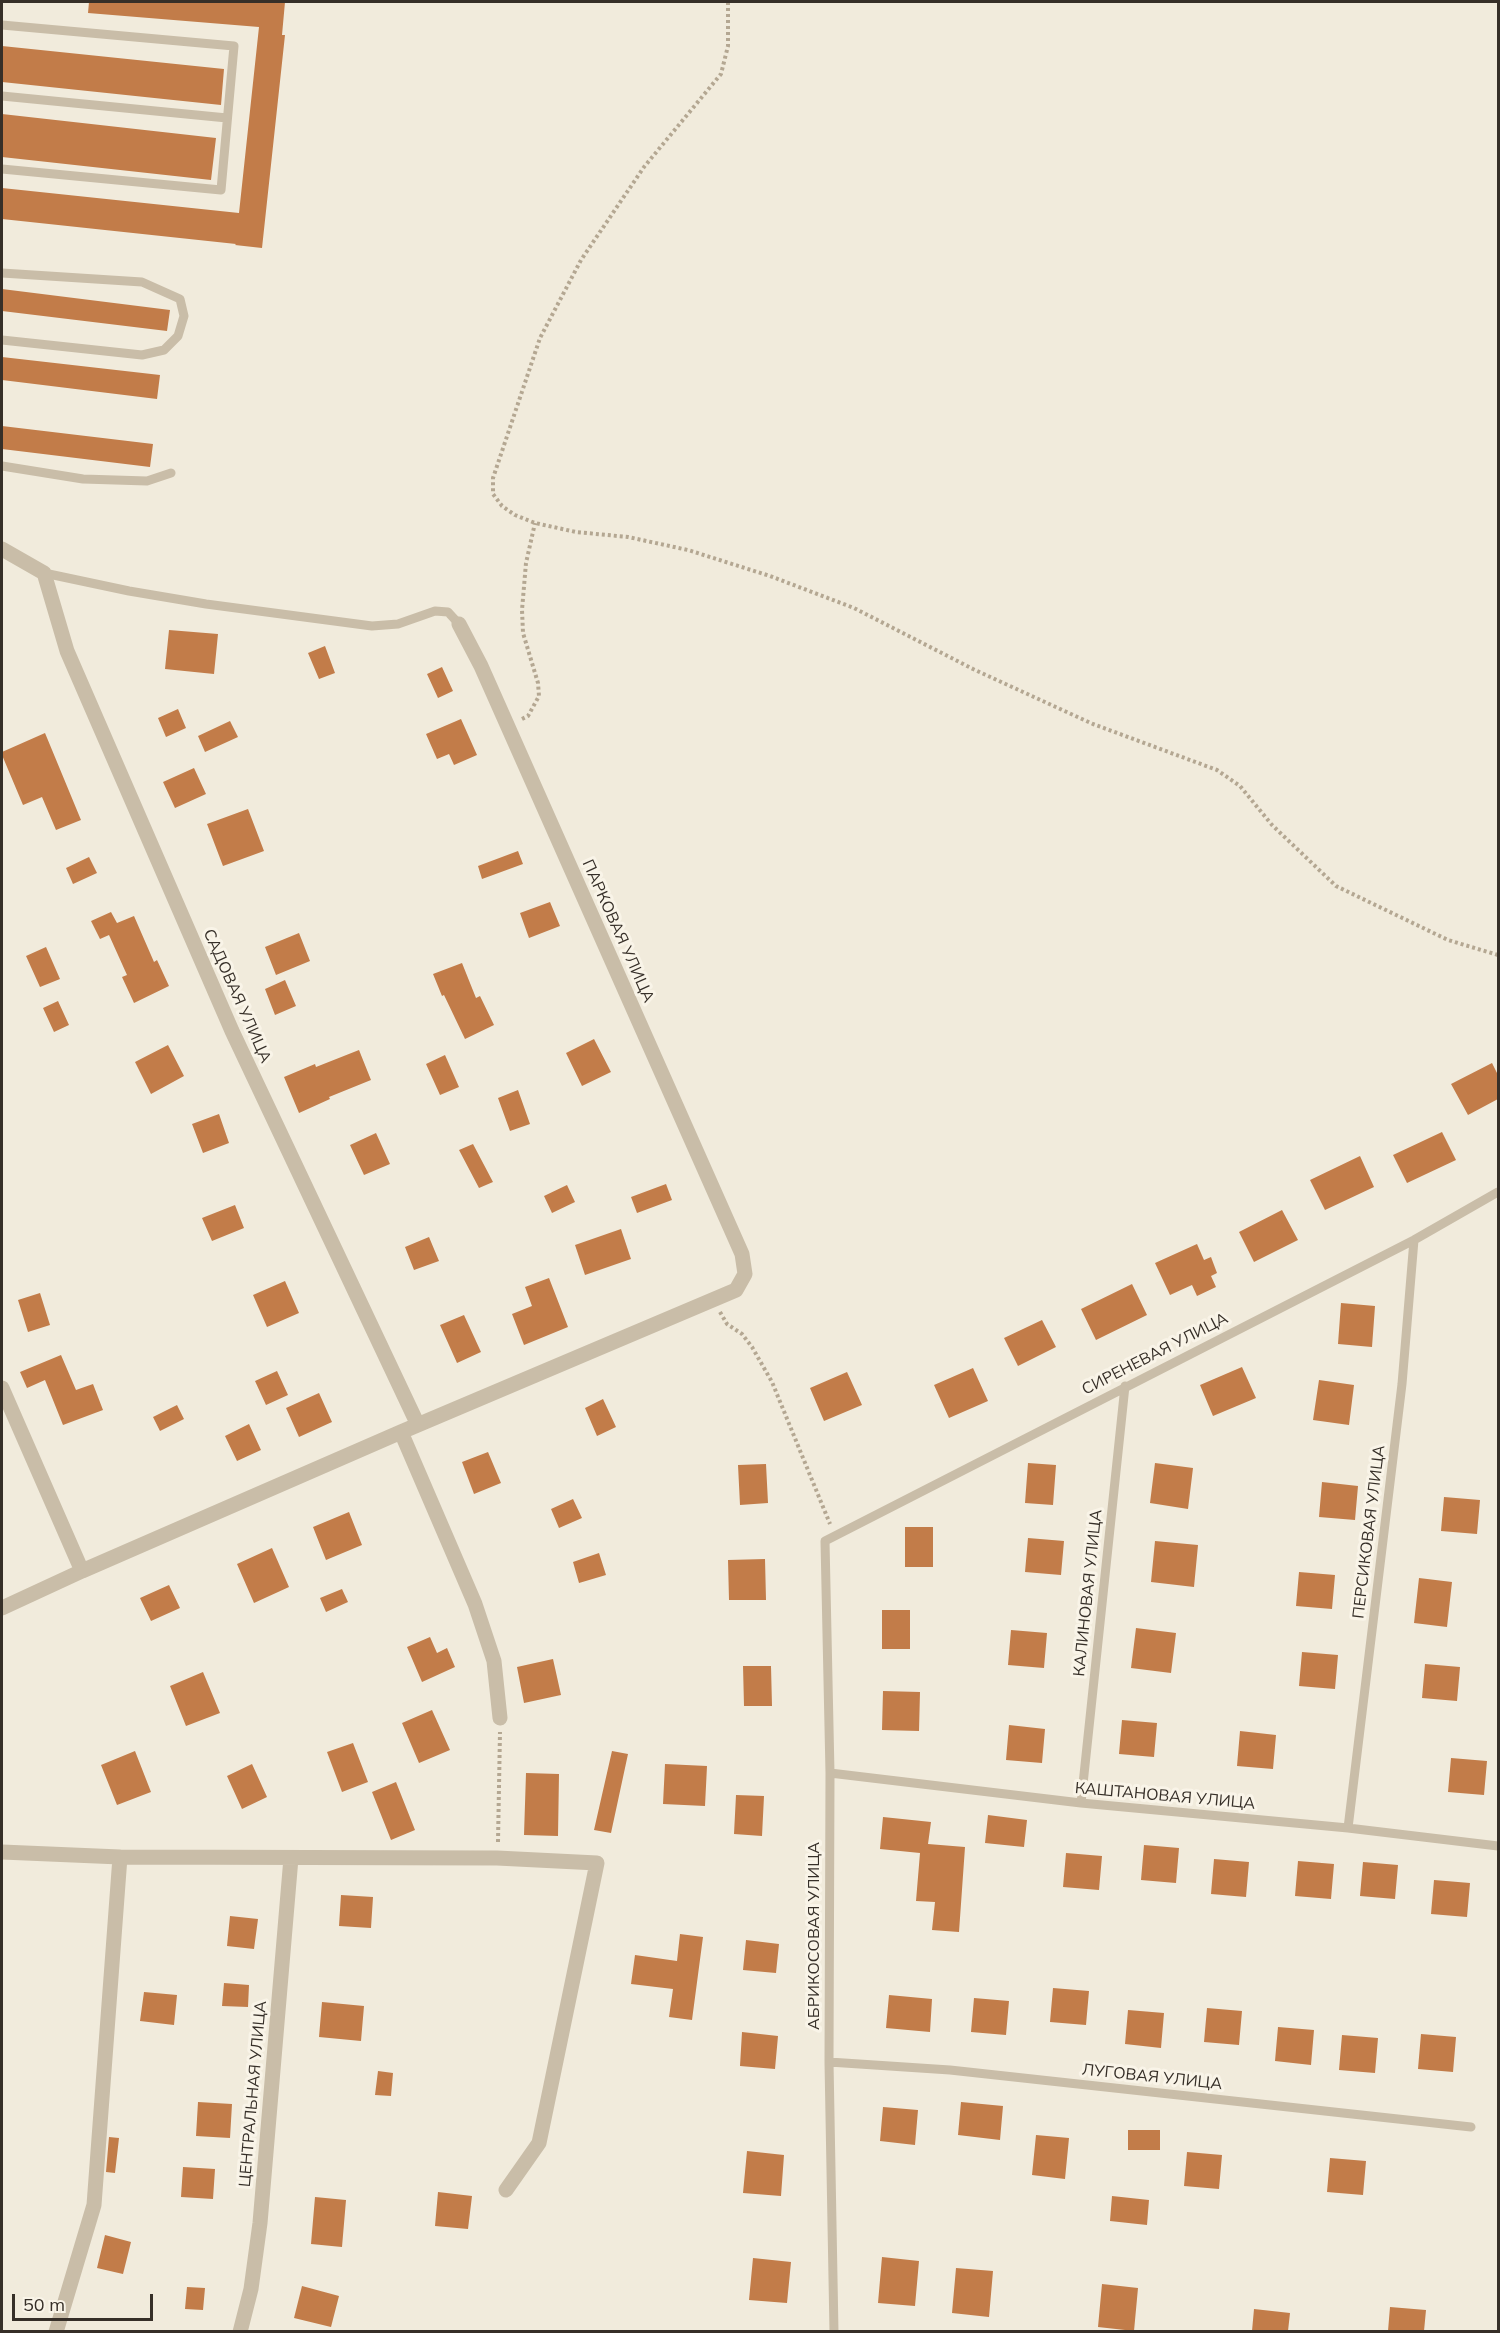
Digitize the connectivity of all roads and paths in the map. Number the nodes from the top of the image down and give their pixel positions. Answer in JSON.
{"nodes":[{"id":1,"x":728,"y":2,"type":"edge"},
{"id":2,"x":2,"y":25,"type":"edge"},
{"id":3,"x":2,"y":96,"type":"edge"},
{"id":4,"x":227,"y":118,"type":"junction"},
{"id":5,"x":2,"y":169,"type":"edge"},
{"id":6,"x":2,"y":273,"type":"edge"},
{"id":7,"x":2,"y":340,"type":"edge"},
{"id":8,"x":2,"y":466,"type":"edge"},
{"id":9,"x":171,"y":473,"type":"dead end"},
{"id":10,"x":534,"y":523,"type":"junction"},
{"id":11,"x":2,"y":549,"type":"edge"},
{"id":12,"x":44,"y":573,"type":"junction"},
{"id":13,"x":459,"y":624,"type":"joint"},
{"id":14,"x":508,"y":727,"type":"junction"},
{"id":15,"x":1498,"y":955,"type":"edge"},
{"id":16,"x":1498,"y":1192,"type":"edge"},
{"id":17,"x":1414,"y":1240,"type":"junction"},
{"id":18,"x":710,"y":1300,"type":"junction"},
{"id":19,"x":1125,"y":1386,"type":"junction"},
{"id":20,"x":2,"y":1388,"type":"edge"},
{"id":21,"x":418,"y":1425,"type":"junction"},
{"id":22,"x":401,"y":1432,"type":"junction"},
{"id":23,"x":834,"y":1536,"type":"junction"},
{"id":24,"x":825,"y":1541,"type":"joint"},
{"id":25,"x":82,"y":1571,"type":"junction"},
{"id":26,"x":2,"y":1608,"type":"edge"},
{"id":27,"x":500,"y":1718,"type":"joint"},
{"id":28,"x":830,"y":1773,"type":"junction"},
{"id":29,"x":1081,"y":1803,"type":"junction"},
{"id":30,"x":1348,"y":1828,"type":"junction"},
{"id":31,"x":1498,"y":1846,"type":"edge"},
{"id":32,"x":2,"y":1852,"type":"edge"},
{"id":33,"x":120,"y":1857,"type":"junction"},
{"id":34,"x":291,"y":1858,"type":"junction"},
{"id":35,"x":497,"y":1858,"type":"junction"},
{"id":36,"x":829,"y":2062,"type":"junction"},
{"id":37,"x":1471,"y":2127,"type":"dead end"},
{"id":38,"x":506,"y":2190,"type":"dead end"},
{"id":39,"x":56,"y":2331,"type":"edge"},
{"id":40,"x":240,"y":2331,"type":"edge"},
{"id":41,"x":834,"y":2331,"type":"edge"}],
"edges":[{"from":1,"to":10,"type":"path"},
{"from":2,"to":4,"type":"lane"},
{"from":3,"to":4,"type":"lane"},
{"from":4,"to":5,"type":"lane"},
{"from":6,"to":7,"type":"lane"},
{"from":8,"to":9,"type":"lane"},
{"from":10,"to":14,"type":"path"},
{"from":10,"to":15,"type":"path"},
{"from":11,"to":12,"type":"street"},
{"from":12,"to":13,"type":"lane"},
{"from":12,"to":21,"type":"street","name":"САДОВАЯ УЛИЦА"},
{"from":13,"to":14,"type":"street","name":"ПАРКОВАЯ УЛИЦА"},
{"from":14,"to":18,"type":"street","name":"ПАРКОВАЯ УЛИЦА"},
{"from":16,"to":17,"type":"lane","name":"СИРЕНЕВАЯ УЛИЦА"},
{"from":17,"to":19,"type":"lane","name":"СИРЕНЕВАЯ УЛИЦА"},
{"from":17,"to":30,"type":"lane","name":"ПЕРСИКОВАЯ УЛИЦА"},
{"from":18,"to":21,"type":"street"},
{"from":18,"to":23,"type":"path"},
{"from":19,"to":23,"type":"lane","name":"СИРЕНЕВАЯ УЛИЦА"},
{"from":19,"to":29,"type":"lane","name":"КАЛИНОВАЯ УЛИЦА"},
{"from":20,"to":25,"type":"street"},
{"from":21,"to":22,"type":"street"},
{"from":22,"to":25,"type":"street"},
{"from":22,"to":27,"type":"street"},
{"from":23,"to":24,"type":"lane","name":"СИРЕНЕВАЯ УЛИЦА"},
{"from":24,"to":28,"type":"lane","name":"АБРИКОСОВАЯ УЛИЦА"},
{"from":25,"to":26,"type":"street"},
{"from":27,"to":35,"type":"path"},
{"from":28,"to":29,"type":"lane","name":"КАШТАНОВАЯ УЛИЦА"},
{"from":28,"to":36,"type":"lane","name":"АБРИКОСОВАЯ УЛИЦА"},
{"from":29,"to":30,"type":"lane","name":"КАШТАНОВАЯ УЛИЦА"},
{"from":30,"to":31,"type":"lane","name":"КАШТАНОВАЯ УЛИЦА"},
{"from":32,"to":33,"type":"street"},
{"from":33,"to":34,"type":"street"},
{"from":33,"to":39,"type":"street"},
{"from":34,"to":35,"type":"street"},
{"from":34,"to":40,"type":"street","name":"ЦЕНТРАЛЬНАЯ УЛИЦА"},
{"from":35,"to":38,"type":"street"},
{"from":36,"to":37,"type":"lane","name":"ЛУГОВАЯ УЛИЦА"},
{"from":36,"to":41,"type":"lane","name":"АБРИКОСОВАЯ УЛИЦА"}]}
